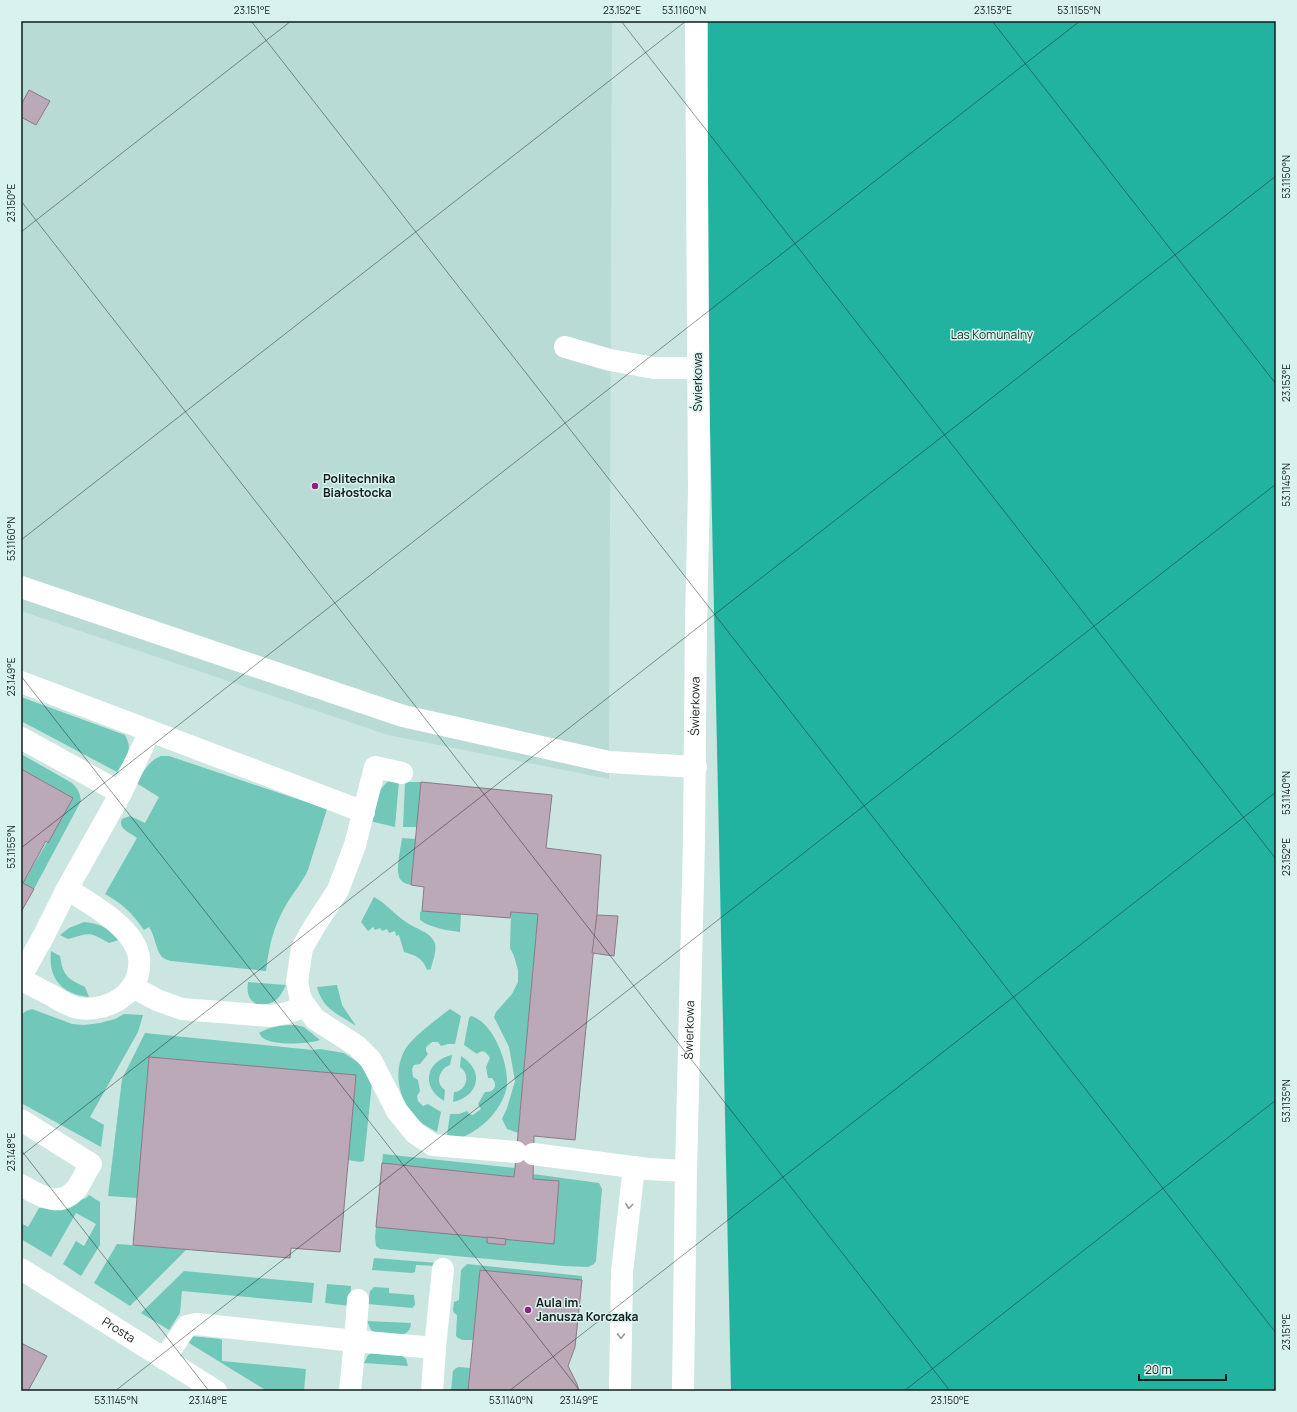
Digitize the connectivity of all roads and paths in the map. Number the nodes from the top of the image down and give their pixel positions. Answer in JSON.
{"nodes":[{"id":1,"x":696,"y":21,"type":"edge"},
{"id":2,"x":564,"y":347,"type":"dead end"},
{"id":3,"x":698,"y":368,"type":"junction"},
{"id":4,"x":21,"y":587,"type":"edge"},
{"id":5,"x":21,"y":682,"type":"edge"},
{"id":6,"x":150,"y":731,"type":"junction"},
{"id":7,"x":21,"y":738,"type":"edge"},
{"id":8,"x":696,"y":767,"type":"junction"},
{"id":9,"x":402,"y":773,"type":"dead end"},
{"id":10,"x":121,"y":793,"type":"junction"},
{"id":11,"x":364,"y":812,"type":"junction"},
{"id":12,"x":67,"y":889,"type":"junction"},
{"id":13,"x":21,"y":976,"type":"edge"},
{"id":14,"x":21,"y":980,"type":"edge"},
{"id":15,"x":133,"y":987,"type":"junction"},
{"id":16,"x":305,"y":1006,"type":"junction"},
{"id":17,"x":21,"y":1120,"type":"edge"},
{"id":18,"x":634,"y":1167,"type":"junction"},
{"id":19,"x":686,"y":1171,"type":"junction"},
{"id":20,"x":21,"y":1185,"type":"edge"},
{"id":21,"x":21,"y":1269,"type":"edge"},
{"id":22,"x":443,"y":1269,"type":"dead end"},
{"id":23,"x":358,"y":1300,"type":"dead end"},
{"id":24,"x":355,"y":1341,"type":"junction"},
{"id":25,"x":435,"y":1348,"type":"junction"},
{"id":26,"x":164,"y":1358,"type":"junction"},
{"id":27,"x":216,"y":1391,"type":"edge"},
{"id":28,"x":350,"y":1391,"type":"edge"},
{"id":29,"x":432,"y":1391,"type":"edge"},
{"id":30,"x":620,"y":1391,"type":"edge"},
{"id":31,"x":684,"y":1391,"type":"edge"}],
"edges":[{"from":1,"to":3,"type":"street","name":"Świerkowa"},
{"from":2,"to":3,"type":"street"},
{"from":3,"to":8,"type":"street","name":"Świerkowa"},
{"from":4,"to":8,"type":"street"},
{"from":5,"to":6,"type":"street"},
{"from":6,"to":10,"type":"street"},
{"from":6,"to":11,"type":"street"},
{"from":7,"to":10,"type":"street"},
{"from":8,"to":19,"type":"street","name":"Świerkowa"},
{"from":9,"to":11,"type":"street"},
{"from":10,"to":12,"type":"street"},
{"from":11,"to":16,"type":"street"},
{"from":12,"to":13,"type":"street"},
{"from":12,"to":15,"type":"street"},
{"from":14,"to":15,"type":"street"},
{"from":15,"to":16,"type":"street"},
{"from":16,"to":18,"type":"street"},
{"from":17,"to":20,"type":"street"},
{"from":18,"to":19,"type":"street"},
{"from":18,"to":30,"type":"street","one_way":true},
{"from":19,"to":31,"type":"street","name":"Świerkowa"},
{"from":21,"to":26,"type":"street","name":"Prosta"},
{"from":22,"to":25,"type":"street"},
{"from":23,"to":24,"type":"street"},
{"from":24,"to":25,"type":"street"},
{"from":24,"to":26,"type":"street"},
{"from":24,"to":28,"type":"street"},
{"from":25,"to":29,"type":"street"},
{"from":26,"to":27,"type":"street","name":"Prosta"}]}
